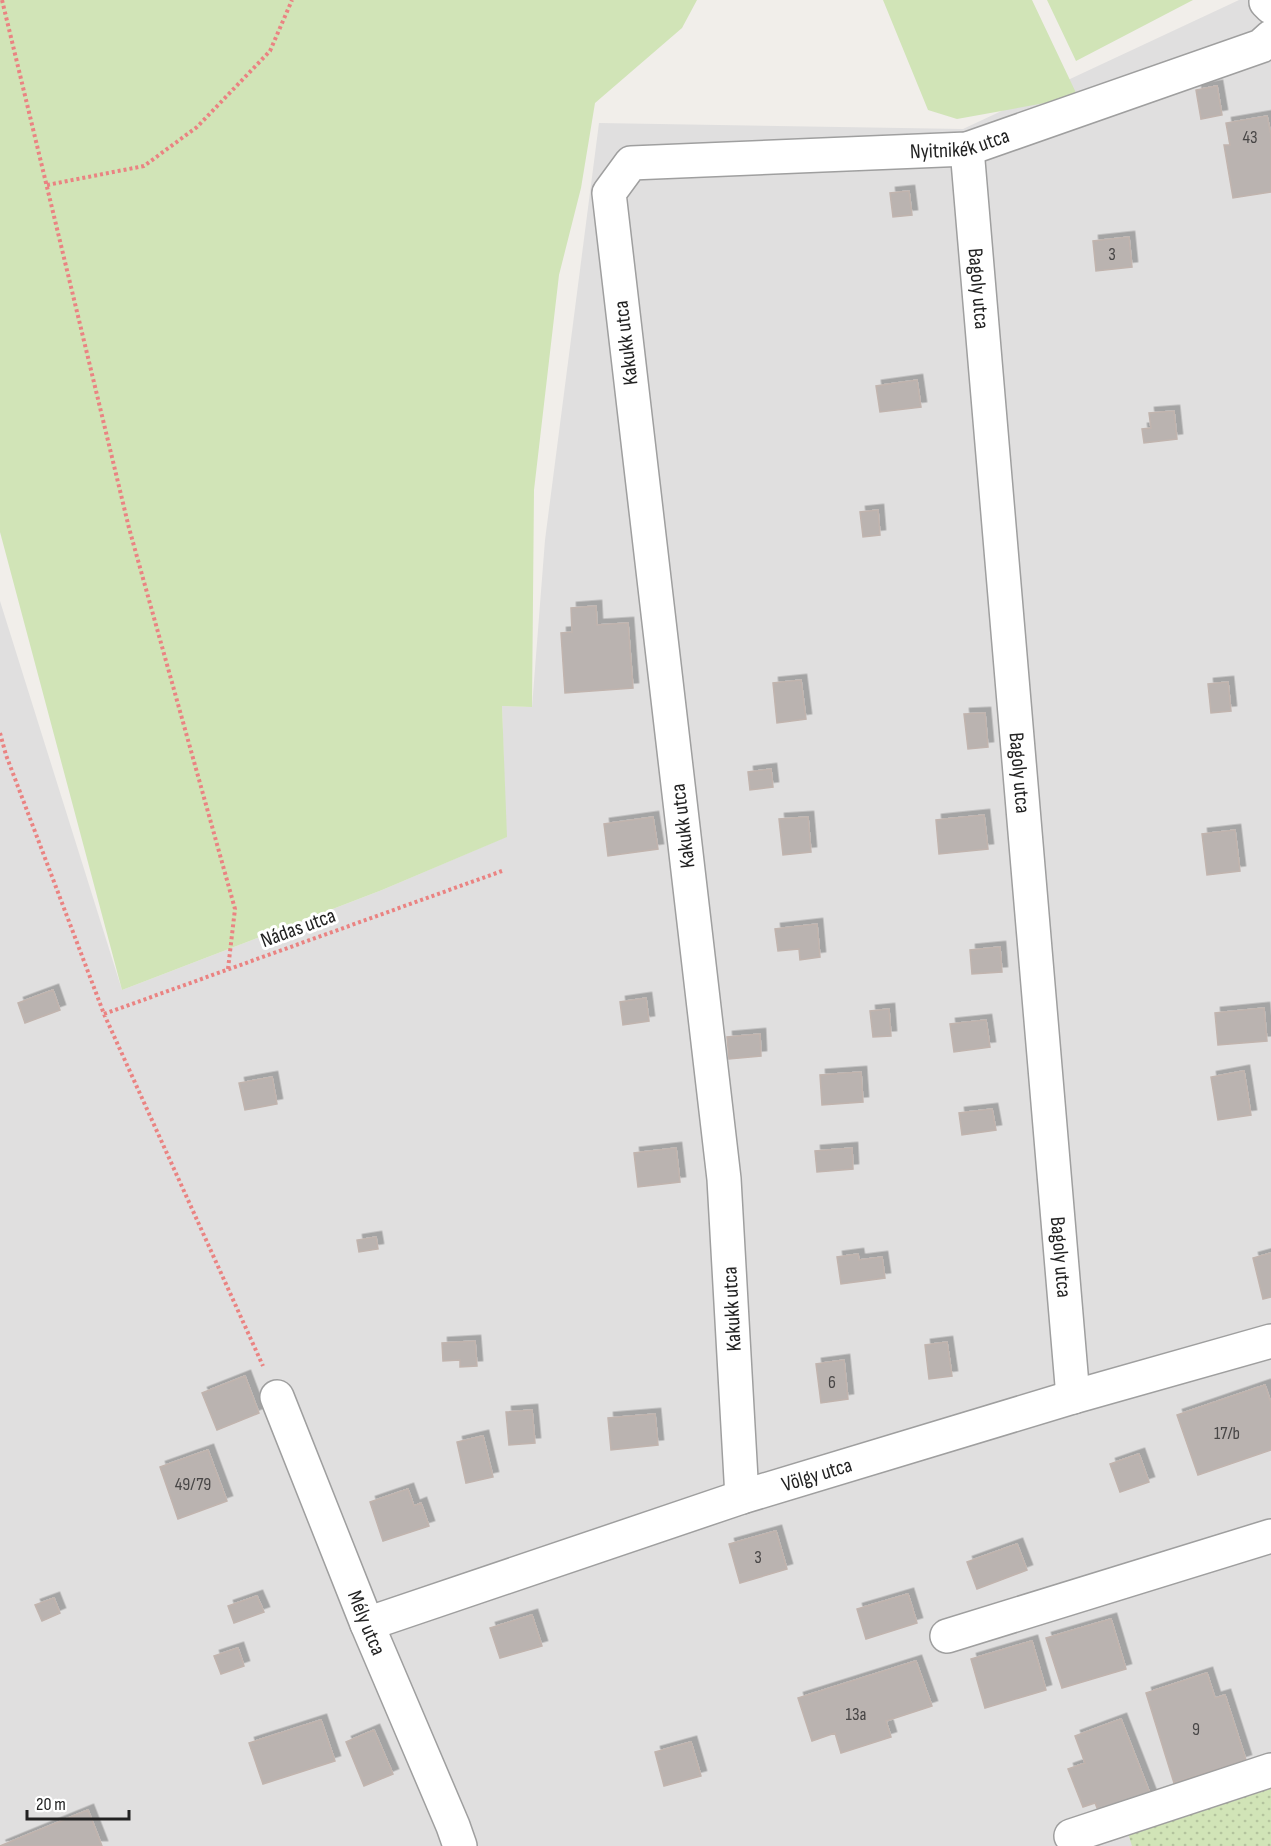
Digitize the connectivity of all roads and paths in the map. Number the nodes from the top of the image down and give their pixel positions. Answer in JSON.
{"nodes":[{"id":1,"x":2,"y":0,"type":"edge"},
{"id":2,"x":292,"y":0,"type":"edge"},
{"id":3,"x":1271,"y":37,"type":"edge"},
{"id":4,"x":967,"y":148,"type":"junction"},
{"id":5,"x":631,"y":163,"type":"joint"},
{"id":6,"x":46,"y":185,"type":"junction"},
{"id":7,"x":0,"y":733,"type":"edge"},
{"id":8,"x":502,"y":871,"type":"dead end"},
{"id":9,"x":228,"y":969,"type":"junction"},
{"id":10,"x":104,"y":1014,"type":"junction"},
{"id":11,"x":1271,"y":1341,"type":"edge"},
{"id":12,"x":277,"y":1397,"type":"joint"},
{"id":13,"x":1073,"y":1397,"type":"junction"},
{"id":14,"x":742,"y":1497,"type":"junction"},
{"id":15,"x":1271,"y":1536,"type":"edge"},
{"id":16,"x":368,"y":1624,"type":"junction"},
{"id":17,"x":947,"y":1636,"type":"dead end"},
{"id":18,"x":1271,"y":1770,"type":"edge"},
{"id":19,"x":1071,"y":1836,"type":"dead end"},
{"id":20,"x":459,"y":1846,"type":"edge"}],
"edges":[{"from":1,"to":6,"type":"path"},
{"from":2,"to":6,"type":"path"},
{"from":3,"to":4,"type":"street","name":"Nyitnikék utca"},
{"from":4,"to":5,"type":"street","name":"Nyitnikék utca"},
{"from":4,"to":13,"type":"street","name":"Bagoly utca"},
{"from":5,"to":14,"type":"street","name":"Kakukk utca"},
{"from":6,"to":9,"type":"path"},
{"from":7,"to":10,"type":"path"},
{"from":8,"to":9,"type":"path","name":"Nádas utca"},
{"from":9,"to":10,"type":"path","name":"Nádas utca"},
{"from":10,"to":12,"type":"path"},
{"from":11,"to":13,"type":"street","name":"Völgy utca"},
{"from":12,"to":16,"type":"street","name":"Mély utca"},
{"from":13,"to":14,"type":"street","name":"Völgy utca"},
{"from":14,"to":16,"type":"street","name":"Völgy utca"},
{"from":15,"to":17,"type":"street"},
{"from":16,"to":20,"type":"street","name":"Mély utca"},
{"from":18,"to":19,"type":"street"}]}
